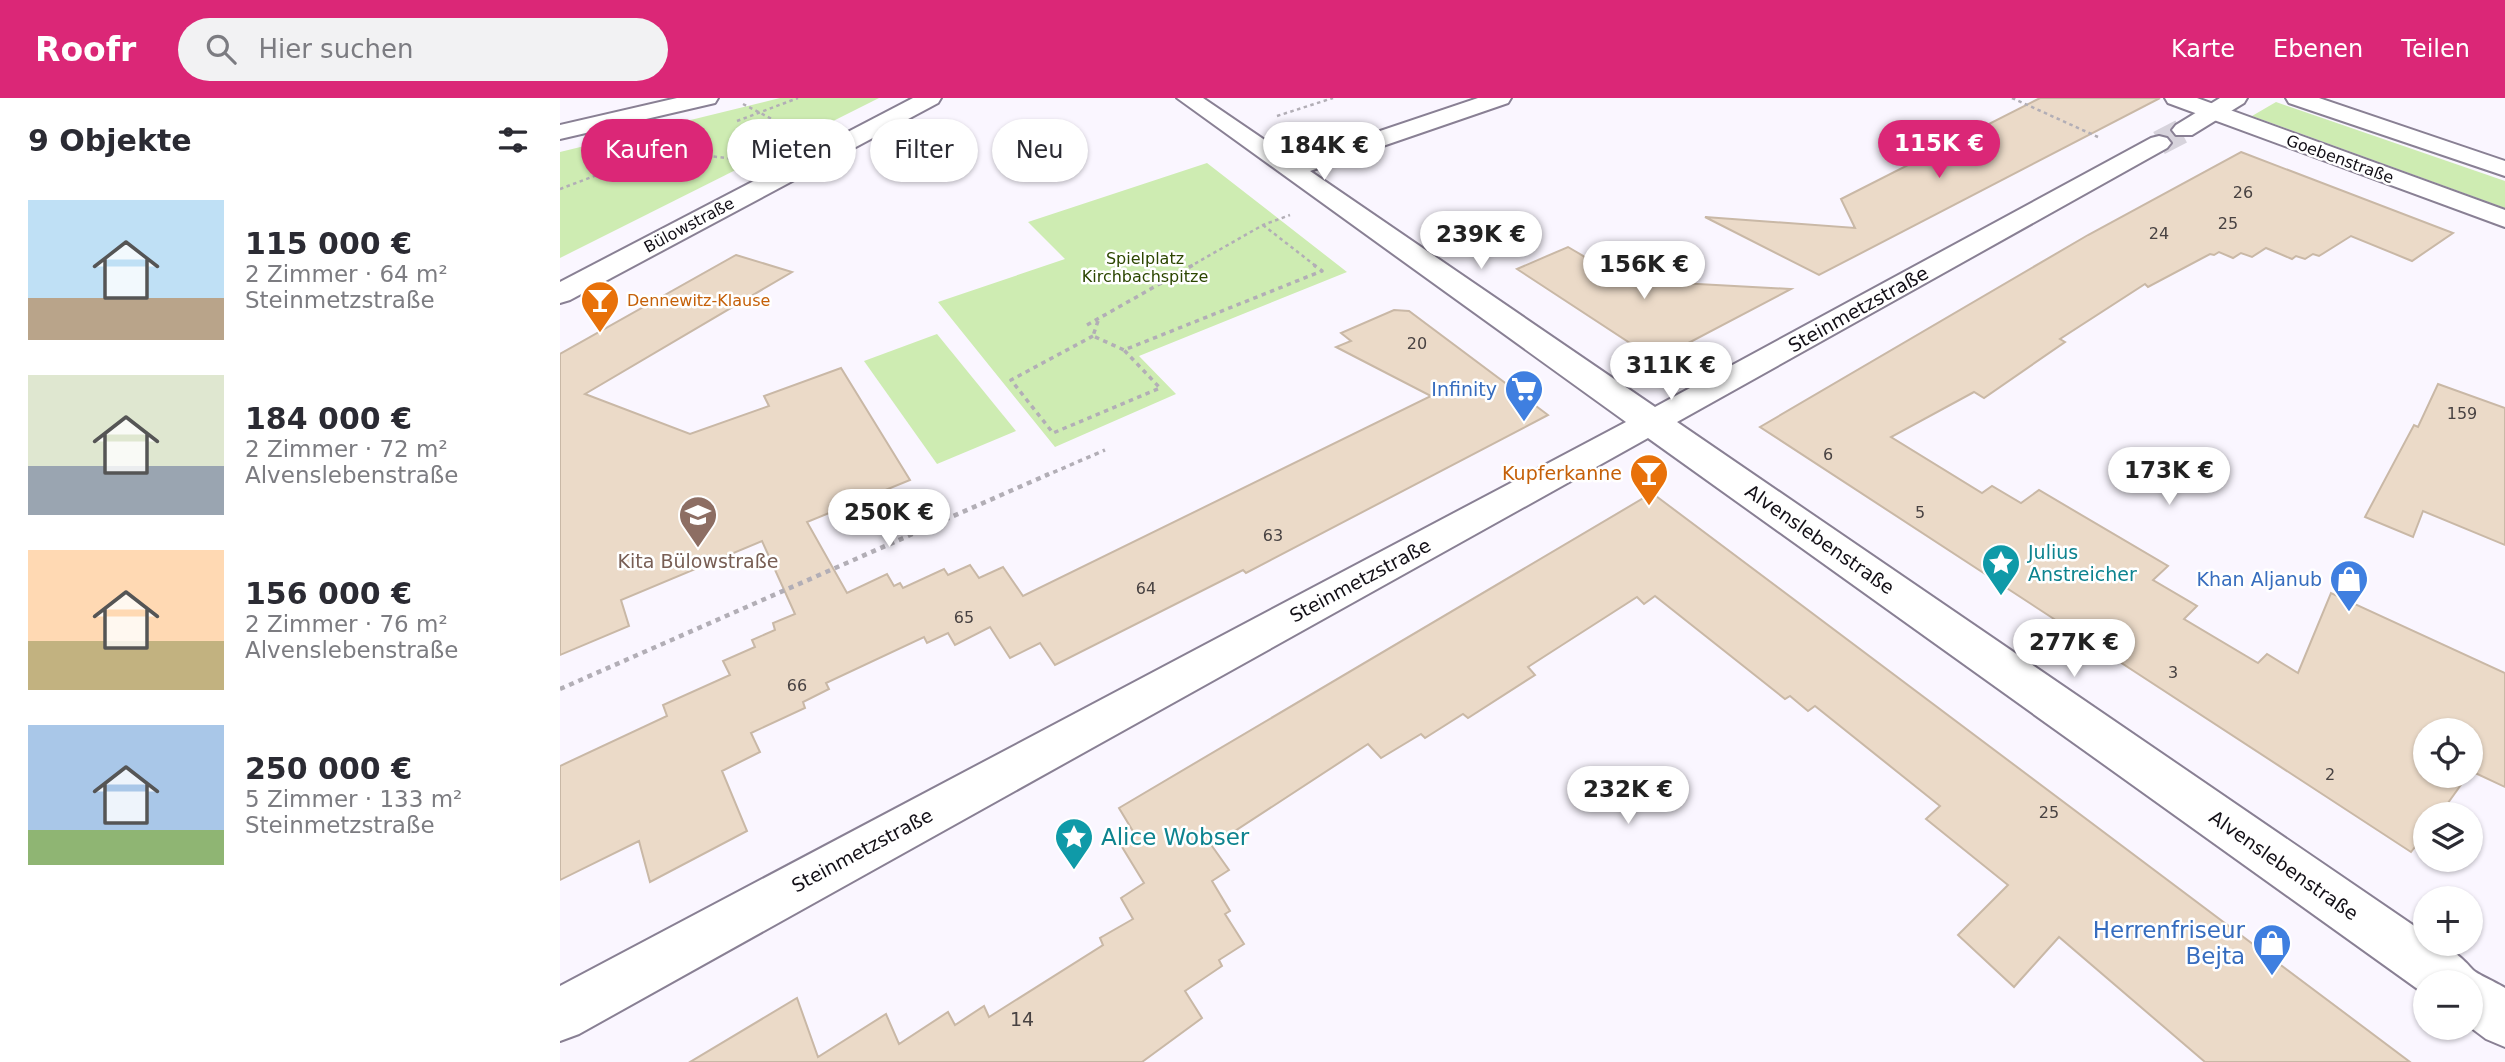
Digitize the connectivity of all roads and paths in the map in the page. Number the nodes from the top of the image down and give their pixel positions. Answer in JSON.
{"nodes":[{"id":1,"x":707,"y":98,"type":"edge"},
{"id":2,"x":798,"y":98,"type":"edge"},
{"id":3,"x":930,"y":98,"type":"edge"},
{"id":4,"x":1188,"y":98,"type":"edge"},
{"id":5,"x":1333,"y":98,"type":"edge"},
{"id":6,"x":1500,"y":98,"type":"edge"},
{"id":7,"x":2012,"y":98,"type":"edge"},
{"id":8,"x":2176,"y":98,"type":"edge"},
{"id":9,"x":2236,"y":98,"type":"edge"},
{"id":10,"x":2297,"y":98,"type":"edge"},
{"id":11,"x":742,"y":104,"type":"dead end"},
{"id":12,"x":2211,"y":111,"type":"junction"},
{"id":13,"x":759,"y":113,"type":"junction"},
{"id":14,"x":1269,"y":118,"type":"dead end"},
{"id":15,"x":743,"y":119,"type":"edge"},
{"id":16,"x":771,"y":119,"type":"edge"},
{"id":17,"x":2184,"y":130,"type":"tunnel mouth"},
{"id":18,"x":560,"y":132,"type":"edge"},
{"id":19,"x":2159,"y":143,"type":"tunnel mouth"},
{"id":20,"x":2131,"y":158,"type":"junction"},
{"id":21,"x":1292,"y":169,"type":"junction"},
{"id":22,"x":2505,"y":169,"type":"edge"},
{"id":23,"x":581,"y":181,"type":"edge"},
{"id":24,"x":560,"y":189,"type":"edge"},
{"id":25,"x":1334,"y":199,"type":"junction"},
{"id":26,"x":2505,"y":219,"type":"edge"},
{"id":27,"x":1263,"y":225,"type":"junction"},
{"id":28,"x":560,"y":293,"type":"edge"},
{"id":29,"x":1098,"y":321,"type":"junction"},
{"id":30,"x":1087,"y":326,"type":"dead end"},
{"id":31,"x":1093,"y":336,"type":"junction"},
{"id":32,"x":1124,"y":350,"type":"junction"},
{"id":33,"x":1652,"y":422,"type":"junction"},
{"id":34,"x":1105,"y":450,"type":"dead end"},
{"id":35,"x":560,"y":689,"type":"edge"},
{"id":36,"x":2434,"y":970,"type":"edge"},
{"id":37,"x":2483,"y":1004,"type":"edge"},
{"id":38,"x":560,"y":1015,"type":"edge"},
{"id":39,"x":2505,"y":1020,"type":"edge"}],
"edges":[{"from":1,"to":18,"type":"street"},
{"from":2,"to":13,"type":"path"},
{"from":3,"to":28,"type":"street","name":"Bülowstraße"},
{"from":4,"to":21,"type":"street","name":"Alvenslebenstraße"},
{"from":5,"to":14,"type":"path"},
{"from":6,"to":21,"type":"street"},
{"from":7,"to":20,"type":"path"},
{"from":8,"to":12,"type":"street","name":"Goebenstraße"},
{"from":9,"to":12,"type":"street"},
{"from":10,"to":22,"type":"street"},
{"from":11,"to":13,"type":"path"},
{"from":12,"to":17,"type":"street"},
{"from":12,"to":26,"type":"street","name":"Goebenstraße"},
{"from":13,"to":15,"type":"path"},
{"from":13,"to":16,"type":"path"},
{"from":19,"to":20,"type":"street","name":"Steinmetzstraße"},
{"from":20,"to":33,"type":"street","name":"Steinmetzstraße"},
{"from":21,"to":25,"type":"street","name":"Alvenslebenstraße"},
{"from":23,"to":24,"type":"path"},
{"from":25,"to":27,"type":"path"},
{"from":25,"to":33,"type":"street","name":"Alvenslebenstraße"},
{"from":27,"to":29,"type":"path"},
{"from":27,"to":32,"type":"path"},
{"from":29,"to":30,"type":"path"},
{"from":29,"to":31,"type":"path"},
{"from":31,"to":32,"type":"path"},
{"from":31,"to":32,"type":"path"},
{"from":33,"to":36,"type":"street","name":"Alvenslebenstraße"},
{"from":33,"to":38,"type":"street","name":"Steinmetzstraße"},
{"from":34,"to":35,"type":"path"},
{"from":37,"to":39,"type":"street"}]}
